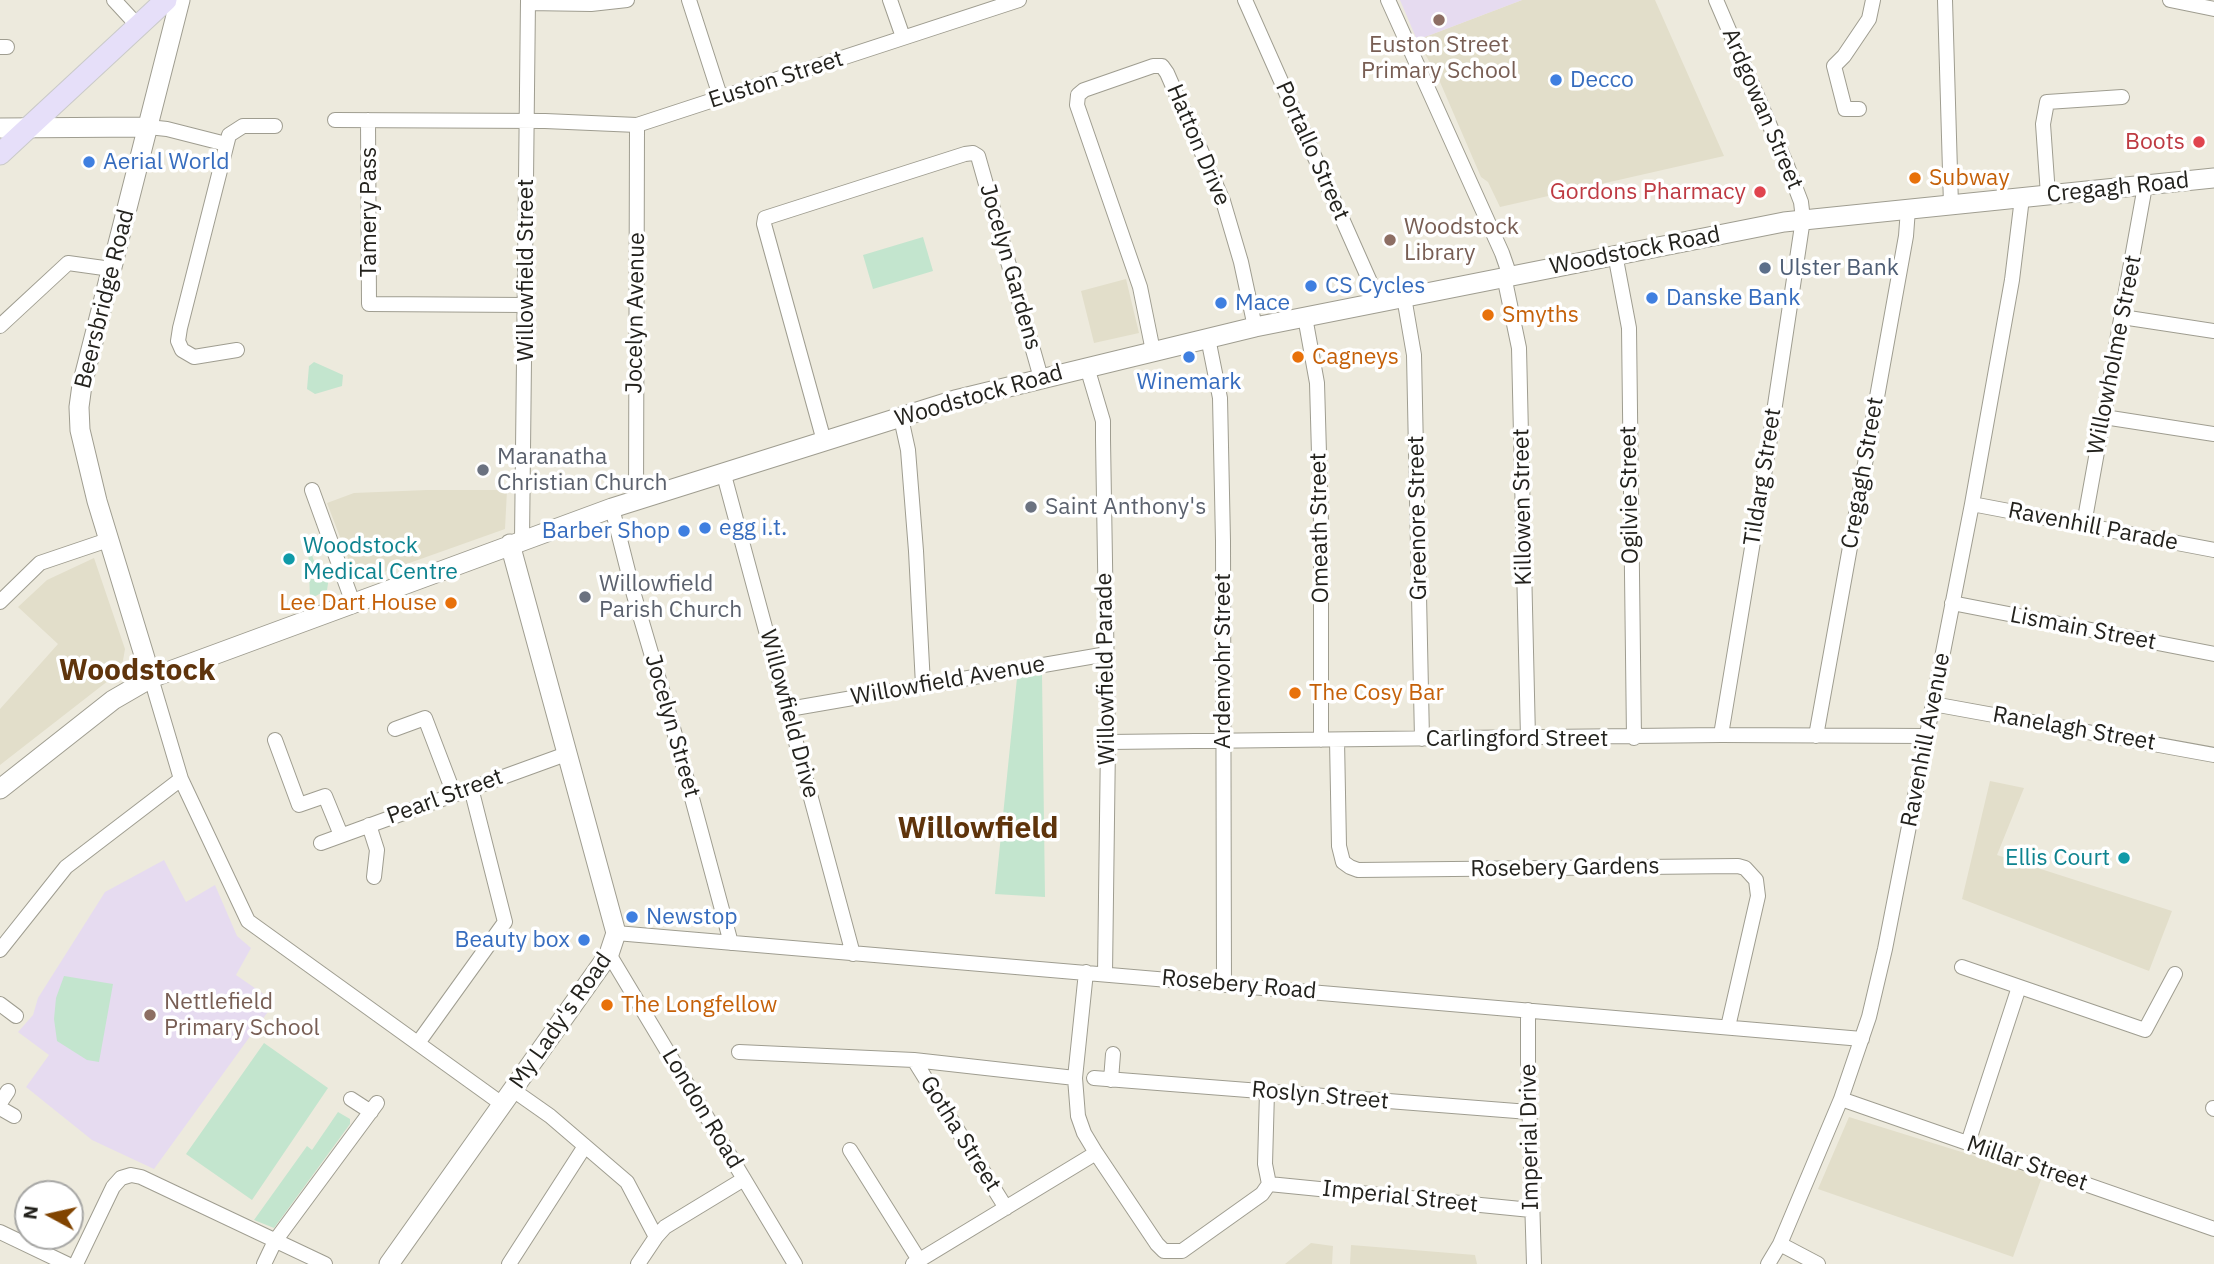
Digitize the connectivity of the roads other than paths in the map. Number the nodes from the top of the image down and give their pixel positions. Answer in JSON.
{"nodes":[{"id":1,"x":114,"y":0,"type":"edge"},
{"id":2,"x":166,"y":0,"type":"edge"},
{"id":3,"x":180,"y":0,"type":"edge"},
{"id":4,"x":627,"y":0,"type":"edge"},
{"id":5,"x":689,"y":0,"type":"edge"},
{"id":6,"x":890,"y":0,"type":"edge"},
{"id":7,"x":1019,"y":0,"type":"edge"},
{"id":8,"x":1245,"y":0,"type":"edge"},
{"id":9,"x":1388,"y":0,"type":"edge"},
{"id":10,"x":1716,"y":0,"type":"edge"},
{"id":11,"x":1873,"y":0,"type":"edge"},
{"id":12,"x":1945,"y":0,"type":"edge"},
{"id":13,"x":2170,"y":0,"type":"edge"},
{"id":14,"x":528,"y":1,"type":"edge"},
{"id":15,"x":2214,"y":9,"type":"edge"},
{"id":16,"x":138,"y":26,"type":"junction"},
{"id":17,"x":903,"y":37,"type":"junction"},
{"id":18,"x":2122,"y":97,"type":"dead end"},
{"id":19,"x":720,"y":99,"type":"junction"},
{"id":20,"x":1859,"y":109,"type":"dead end"},
{"id":21,"x":335,"y":120,"type":"dead end"},
{"id":22,"x":368,"y":120,"type":"junction"},
{"id":23,"x":526,"y":121,"type":"junction"},
{"id":24,"x":637,"y":125,"type":"junction"},
{"id":25,"x":275,"y":126,"type":"dead end"},
{"id":26,"x":148,"y":127,"type":"junction"},
{"id":27,"x":0,"y":128,"type":"edge"},
{"id":28,"x":29,"y":128,"type":"junction"},
{"id":29,"x":226,"y":144,"type":"junction"},
{"id":30,"x":0,"y":154,"type":"edge"},
{"id":31,"x":2214,"y":178,"type":"edge"},
{"id":32,"x":2145,"y":186,"type":"junction"},
{"id":33,"x":2048,"y":195,"type":"junction"},
{"id":34,"x":2022,"y":198,"type":"junction"},
{"id":35,"x":1951,"y":205,"type":"junction"},
{"id":36,"x":1908,"y":209,"type":"junction"},
{"id":37,"x":1803,"y":219,"type":"junction"},
{"id":38,"x":1615,"y":254,"type":"junction"},
{"id":39,"x":111,"y":269,"type":"junction"},
{"id":40,"x":1512,"y":275,"type":"junction"},
{"id":41,"x":1404,"y":297,"type":"junction"},
{"id":42,"x":1379,"y":302,"type":"junction"},
{"id":43,"x":525,"y":305,"type":"junction"},
{"id":44,"x":1305,"y":317,"type":"junction"},
{"id":45,"x":2122,"y":317,"type":"junction"},
{"id":46,"x":0,"y":326,"type":"edge"},
{"id":47,"x":1255,"y":327,"type":"junction"},
{"id":48,"x":2214,"y":331,"type":"edge"},
{"id":49,"x":1208,"y":338,"type":"junction"},
{"id":50,"x":237,"y":350,"type":"dead end"},
{"id":51,"x":1153,"y":351,"type":"junction"},
{"id":52,"x":1087,"y":367,"type":"junction"},
{"id":53,"x":1041,"y":378,"type":"junction"},
{"id":54,"x":2104,"y":417,"type":"junction"},
{"id":55,"x":901,"y":418,"type":"junction"},
{"id":56,"x":2214,"y":434,"type":"edge"},
{"id":57,"x":824,"y":441,"type":"junction"},
{"id":58,"x":714,"y":477,"type":"junction"},
{"id":59,"x":312,"y":490,"type":"dead end"},
{"id":60,"x":636,"y":500,"type":"junction"},
{"id":61,"x":1972,"y":504,"type":"junction"},
{"id":62,"x":612,"y":508,"type":"junction"},
{"id":63,"x":2084,"y":524,"type":"junction"},
{"id":64,"x":108,"y":540,"type":"junction"},
{"id":65,"x":516,"y":542,"type":"junction"},
{"id":66,"x":2214,"y":550,"type":"edge"},
{"id":67,"x":0,"y":602,"type":"edge"},
{"id":68,"x":353,"y":603,"type":"junction"},
{"id":69,"x":1952,"y":603,"type":"junction"},
{"id":70,"x":1107,"y":654,"type":"junction"},
{"id":71,"x":2214,"y":654,"type":"edge"},
{"id":72,"x":151,"y":678,"type":"junction"},
{"id":73,"x":923,"y":685,"type":"junction"},
{"id":74,"x":1933,"y":704,"type":"junction"},
{"id":75,"x":789,"y":709,"type":"junction"},
{"id":76,"x":395,"y":729,"type":"dead end"},
{"id":77,"x":1721,"y":735,"type":"junction"},
{"id":78,"x":1816,"y":736,"type":"junction"},
{"id":79,"x":1927,"y":736,"type":"junction"},
{"id":80,"x":1528,"y":738,"type":"junction"},
{"id":81,"x":1634,"y":738,"type":"junction"},
{"id":82,"x":1422,"y":739,"type":"junction"},
{"id":83,"x":275,"y":740,"type":"dead end"},
{"id":84,"x":1321,"y":740,"type":"junction"},
{"id":85,"x":1337,"y":740,"type":"junction"},
{"id":86,"x":1223,"y":741,"type":"junction"},
{"id":87,"x":1108,"y":742,"type":"junction"},
{"id":88,"x":569,"y":753,"type":"junction"},
{"id":89,"x":2214,"y":755,"type":"edge"},
{"id":90,"x":181,"y":779,"type":"junction"},
{"id":91,"x":471,"y":788,"type":"junction"},
{"id":92,"x":0,"y":789,"type":"edge"},
{"id":93,"x":454,"y":794,"type":"junction"},
{"id":94,"x":369,"y":825,"type":"junction"},
{"id":95,"x":341,"y":835,"type":"junction"},
{"id":96,"x":321,"y":843,"type":"dead end"},
{"id":97,"x":374,"y":877,"type":"dead end"},
{"id":98,"x":616,"y":933,"type":"junction"},
{"id":99,"x":731,"y":943,"type":"junction"},
{"id":100,"x":0,"y":950,"type":"edge"},
{"id":101,"x":609,"y":954,"type":"junction"},
{"id":102,"x":853,"y":954,"type":"junction"},
{"id":103,"x":1962,"y":967,"type":"dead end"},
{"id":104,"x":1086,"y":972,"type":"junction"},
{"id":105,"x":1105,"y":974,"type":"junction"},
{"id":106,"x":2175,"y":974,"type":"dead end"},
{"id":107,"x":1224,"y":985,"type":"junction"},
{"id":108,"x":2019,"y":986,"type":"junction"},
{"id":109,"x":0,"y":1004,"type":"edge"},
{"id":110,"x":1528,"y":1010,"type":"junction"},
{"id":111,"x":16,"y":1016,"type":"dead end"},
{"id":112,"x":1728,"y":1027,"type":"junction"},
{"id":113,"x":1862,"y":1039,"type":"junction"},
{"id":114,"x":418,"y":1043,"type":"junction"},
{"id":115,"x":739,"y":1052,"type":"dead end"},
{"id":116,"x":1113,"y":1054,"type":"dead end"},
{"id":117,"x":914,"y":1060,"type":"junction"},
{"id":118,"x":1075,"y":1078,"type":"junction"},
{"id":119,"x":1094,"y":1078,"type":"dead end"},
{"id":120,"x":1111,"y":1080,"type":"junction"},
{"id":121,"x":1267,"y":1092,"type":"junction"},
{"id":122,"x":507,"y":1097,"type":"junction"},
{"id":123,"x":351,"y":1099,"type":"dead end"},
{"id":124,"x":1840,"y":1099,"type":"junction"},
{"id":125,"x":3,"y":1101,"type":"edge"},
{"id":126,"x":1530,"y":1112,"type":"junction"},
{"id":127,"x":14,"y":1116,"type":"dead end"},
{"id":128,"x":1968,"y":1143,"type":"junction"},
{"id":129,"x":585,"y":1146,"type":"junction"},
{"id":130,"x":850,"y":1150,"type":"dead end"},
{"id":131,"x":1096,"y":1153,"type":"junction"},
{"id":132,"x":744,"y":1179,"type":"junction"},
{"id":133,"x":1269,"y":1184,"type":"junction"},
{"id":134,"x":1006,"y":1208,"type":"junction"},
{"id":135,"x":1531,"y":1210,"type":"junction"},
{"id":136,"x":2214,"y":1229,"type":"edge"},
{"id":137,"x":0,"y":1232,"type":"edge"},
{"id":138,"x":656,"y":1237,"type":"junction"},
{"id":139,"x":275,"y":1241,"type":"junction"},
{"id":140,"x":1780,"y":1244,"type":"junction"},
{"id":141,"x":916,"y":1262,"type":"edge"},
{"id":142,"x":67,"y":1264,"type":"edge"},
{"id":143,"x":76,"y":1264,"type":"edge"},
{"id":144,"x":264,"y":1264,"type":"edge"},
{"id":145,"x":325,"y":1264,"type":"edge"},
{"id":146,"x":389,"y":1264,"type":"edge"},
{"id":147,"x":509,"y":1264,"type":"edge"},
{"id":148,"x":638,"y":1264,"type":"edge"},
{"id":149,"x":795,"y":1264,"type":"edge"},
{"id":150,"x":1534,"y":1264,"type":"edge"},
{"id":151,"x":1768,"y":1264,"type":"edge"},
{"id":152,"x":1818,"y":1264,"type":"edge"}],
"edges":[{"from":1,"to":16,"type":"street"},
{"from":2,"to":16,"type":"main road"},
{"from":3,"to":26,"type":"street","name":"Beersbridge Road"},
{"from":4,"to":14,"type":"street"},
{"from":5,"to":19,"type":"street"},
{"from":6,"to":17,"type":"street"},
{"from":7,"to":17,"type":"street","name":"Euston Street"},
{"from":8,"to":42,"type":"street","name":"Portallo Street"},
{"from":9,"to":40,"type":"street","name":"Killowen Street"},
{"from":10,"to":37,"type":"street","name":"Ardgowan Street"},
{"from":11,"to":20,"type":"street"},
{"from":12,"to":35,"type":"street"},
{"from":13,"to":15,"type":"street"},
{"from":14,"to":23,"type":"street","name":"Willowfield Street"},
{"from":16,"to":28,"type":"main road"},
{"from":17,"to":19,"type":"street","name":"Euston Street"},
{"from":18,"to":33,"type":"street"},
{"from":19,"to":24,"type":"street","name":"Euston Street"},
{"from":21,"to":22,"type":"street","name":"Euston Street"},
{"from":22,"to":23,"type":"street","name":"Euston Street"},
{"from":22,"to":43,"type":"street","name":"Tamery Pass"},
{"from":23,"to":24,"type":"street","name":"Euston Street"},
{"from":23,"to":43,"type":"street","name":"Willowfield Street"},
{"from":24,"to":60,"type":"street","name":"Jocelyn Avenue"},
{"from":25,"to":29,"type":"street"},
{"from":26,"to":28,"type":"street"},
{"from":26,"to":29,"type":"street"},
{"from":26,"to":39,"type":"street","name":"Beersbridge Road"},
{"from":27,"to":28,"type":"street"},
{"from":28,"to":30,"type":"main road"},
{"from":29,"to":50,"type":"street"},
{"from":31,"to":32,"type":"street","name":"Cregagh Road"},
{"from":32,"to":33,"type":"street","name":"Cregagh Road"},
{"from":32,"to":45,"type":"street","name":"Willowholme Street"},
{"from":33,"to":34,"type":"street","name":"Cregagh Road"},
{"from":34,"to":35,"type":"street","name":"Woodstock Road"},
{"from":34,"to":61,"type":"street","name":"Ravenhill Avenue"},
{"from":35,"to":36,"type":"street","name":"Woodstock Road"},
{"from":36,"to":37,"type":"street","name":"Woodstock Road"},
{"from":36,"to":78,"type":"street","name":"Cregagh Street"},
{"from":37,"to":38,"type":"street","name":"Woodstock Road"},
{"from":37,"to":77,"type":"street","name":"Tildarg Street"},
{"from":38,"to":40,"type":"street","name":"Woodstock Road"},
{"from":38,"to":81,"type":"street","name":"Ogilvie Street"},
{"from":39,"to":46,"type":"street"},
{"from":39,"to":64,"type":"street","name":"Beersbridge Road"},
{"from":40,"to":41,"type":"street","name":"Woodstock Road"},
{"from":40,"to":80,"type":"street","name":"Killowen Street"},
{"from":41,"to":42,"type":"street","name":"Woodstock Road"},
{"from":41,"to":82,"type":"street","name":"Greenore Street"},
{"from":42,"to":44,"type":"street","name":"Woodstock Road"},
{"from":43,"to":65,"type":"street","name":"Willowfield Street"},
{"from":44,"to":47,"type":"street","name":"Woodstock Road"},
{"from":44,"to":84,"type":"street","name":"Omeath Street"},
{"from":45,"to":48,"type":"street"},
{"from":45,"to":54,"type":"street","name":"Willowholme Street"},
{"from":47,"to":49,"type":"street","name":"Woodstock Road"},
{"from":47,"to":51,"type":"street","name":"Hatton Drive"},
{"from":49,"to":51,"type":"street","name":"Woodstock Road"},
{"from":49,"to":86,"type":"street","name":"Ardenvohr Street"},
{"from":51,"to":52,"type":"street","name":"Woodstock Road"},
{"from":52,"to":53,"type":"street","name":"Woodstock Road"},
{"from":52,"to":70,"type":"street","name":"Willowfield Parade"},
{"from":53,"to":55,"type":"street","name":"Woodstock Road"},
{"from":53,"to":57,"type":"street","name":"Jocelyn Gardens"},
{"from":54,"to":56,"type":"street"},
{"from":54,"to":63,"type":"street","name":"Willowholme Street"},
{"from":55,"to":57,"type":"street","name":"Woodstock Road"},
{"from":55,"to":73,"type":"street"},
{"from":57,"to":58,"type":"street","name":"Woodstock Road"},
{"from":58,"to":60,"type":"street","name":"Woodstock Road"},
{"from":58,"to":75,"type":"street","name":"Willowfield Drive"},
{"from":59,"to":68,"type":"street"},
{"from":60,"to":62,"type":"street","name":"Woodstock Road"},
{"from":61,"to":63,"type":"street","name":"Ravenhill Parade"},
{"from":61,"to":69,"type":"street","name":"Ravenhill Avenue"},
{"from":62,"to":65,"type":"street","name":"Woodstock Road"},
{"from":62,"to":99,"type":"street","name":"Jocelyn Street"},
{"from":63,"to":66,"type":"street","name":"Ravenhill Parade"},
{"from":64,"to":67,"type":"street"},
{"from":64,"to":72,"type":"street","name":"Beersbridge Road"},
{"from":65,"to":68,"type":"street","name":"Woodstock Road"},
{"from":65,"to":88,"type":"street","name":"My Lady's Road"},
{"from":68,"to":72,"type":"street","name":"Woodstock Road"},
{"from":69,"to":71,"type":"street","name":"Lismain Street"},
{"from":69,"to":74,"type":"street","name":"Ravenhill Avenue"},
{"from":70,"to":73,"type":"street","name":"Willowfield Avenue"},
{"from":70,"to":87,"type":"street","name":"Willowfield Parade"},
{"from":72,"to":90,"type":"street"},
{"from":72,"to":92,"type":"street","name":"Woodstock Road"},
{"from":73,"to":75,"type":"street","name":"Willowfield Avenue"},
{"from":74,"to":79,"type":"street","name":"Ravenhill Avenue"},
{"from":74,"to":89,"type":"street","name":"Ranelagh Street"},
{"from":75,"to":102,"type":"street","name":"Willowfield Drive"},
{"from":76,"to":93,"type":"street"},
{"from":77,"to":78,"type":"street","name":"Carlingford Street"},
{"from":77,"to":81,"type":"street","name":"Carlingford Street"},
{"from":78,"to":79,"type":"street","name":"Carlingford Street"},
{"from":79,"to":113,"type":"street","name":"Ravenhill Avenue"},
{"from":80,"to":81,"type":"street","name":"Carlingford Street"},
{"from":80,"to":82,"type":"street","name":"Carlingford Street"},
{"from":82,"to":85,"type":"street","name":"Carlingford Street"},
{"from":83,"to":95,"type":"street"},
{"from":84,"to":85,"type":"street","name":"Carlingford Street"},
{"from":84,"to":86,"type":"street","name":"Carlingford Street"},
{"from":85,"to":112,"type":"street","name":"Rosebery Gardens"},
{"from":86,"to":87,"type":"street","name":"Carlingford Street"},
{"from":86,"to":107,"type":"street","name":"Ardenvohr Street"},
{"from":87,"to":105,"type":"street","name":"Willowfield Parade"},
{"from":88,"to":91,"type":"street","name":"Pearl Street"},
{"from":88,"to":98,"type":"street","name":"My Lady's Road"},
{"from":90,"to":100,"type":"street"},
{"from":90,"to":114,"type":"street"},
{"from":91,"to":93,"type":"street","name":"Pearl Street"},
{"from":91,"to":114,"type":"street"},
{"from":93,"to":94,"type":"street","name":"Pearl Street"},
{"from":94,"to":95,"type":"street","name":"Pearl Street"},
{"from":94,"to":97,"type":"street"},
{"from":95,"to":96,"type":"street","name":"Pearl Street"},
{"from":98,"to":99,"type":"street","name":"Rosebery Road"},
{"from":98,"to":101,"type":"street","name":"My Lady's Road"},
{"from":99,"to":102,"type":"street","name":"Rosebery Road"},
{"from":101,"to":122,"type":"street","name":"My Lady's Road"},
{"from":101,"to":132,"type":"street","name":"London Road"},
{"from":102,"to":104,"type":"street","name":"Rosebery Road"},
{"from":103,"to":108,"type":"street"},
{"from":104,"to":105,"type":"street","name":"Rosebery Road"},
{"from":104,"to":118,"type":"street"},
{"from":105,"to":107,"type":"street","name":"Rosebery Road"},
{"from":106,"to":108,"type":"street"},
{"from":107,"to":110,"type":"street","name":"Rosebery Road"},
{"from":108,"to":128,"type":"street"},
{"from":109,"to":111,"type":"street"},
{"from":110,"to":112,"type":"street","name":"Rosebery Road"},
{"from":110,"to":126,"type":"street","name":"Imperial Drive"},
{"from":112,"to":113,"type":"street","name":"Rosebery Road"},
{"from":113,"to":124,"type":"street","name":"Ravenhill Avenue"},
{"from":114,"to":122,"type":"street"},
{"from":115,"to":117,"type":"street"},
{"from":116,"to":120,"type":"street"},
{"from":117,"to":118,"type":"street"},
{"from":117,"to":134,"type":"street","name":"Gotha Street"},
{"from":118,"to":131,"type":"street"},
{"from":119,"to":120,"type":"street","name":"Roslyn Street"},
{"from":120,"to":121,"type":"street","name":"Roslyn Street"},
{"from":121,"to":126,"type":"street","name":"Roslyn Street"},
{"from":121,"to":133,"type":"street"},
{"from":122,"to":129,"type":"street"},
{"from":122,"to":146,"type":"street","name":"My Lady's Road"},
{"from":123,"to":139,"type":"street"},
{"from":124,"to":128,"type":"street","name":"Millar Street"},
{"from":124,"to":140,"type":"street","name":"Ravenhill Avenue"},
{"from":125,"to":127,"type":"street"},
{"from":126,"to":135,"type":"street","name":"Imperial Drive"},
{"from":128,"to":136,"type":"street","name":"Millar Street"},
{"from":129,"to":138,"type":"street"},
{"from":129,"to":147,"type":"street"},
{"from":130,"to":141,"type":"street"},
{"from":131,"to":133,"type":"street"},
{"from":131,"to":134,"type":"street"},
{"from":132,"to":138,"type":"street"},
{"from":132,"to":149,"type":"street","name":"London Road"},
{"from":133,"to":135,"type":"street","name":"Imperial Street"},
{"from":134,"to":141,"type":"street"},
{"from":135,"to":150,"type":"street","name":"Imperial Drive"},
{"from":137,"to":142,"type":"street"},
{"from":138,"to":148,"type":"street"},
{"from":139,"to":143,"type":"street"},
{"from":139,"to":144,"type":"street"},
{"from":139,"to":145,"type":"street"},
{"from":140,"to":151,"type":"street","name":"Ravenhill Avenue"},
{"from":140,"to":152,"type":"street"}]}
